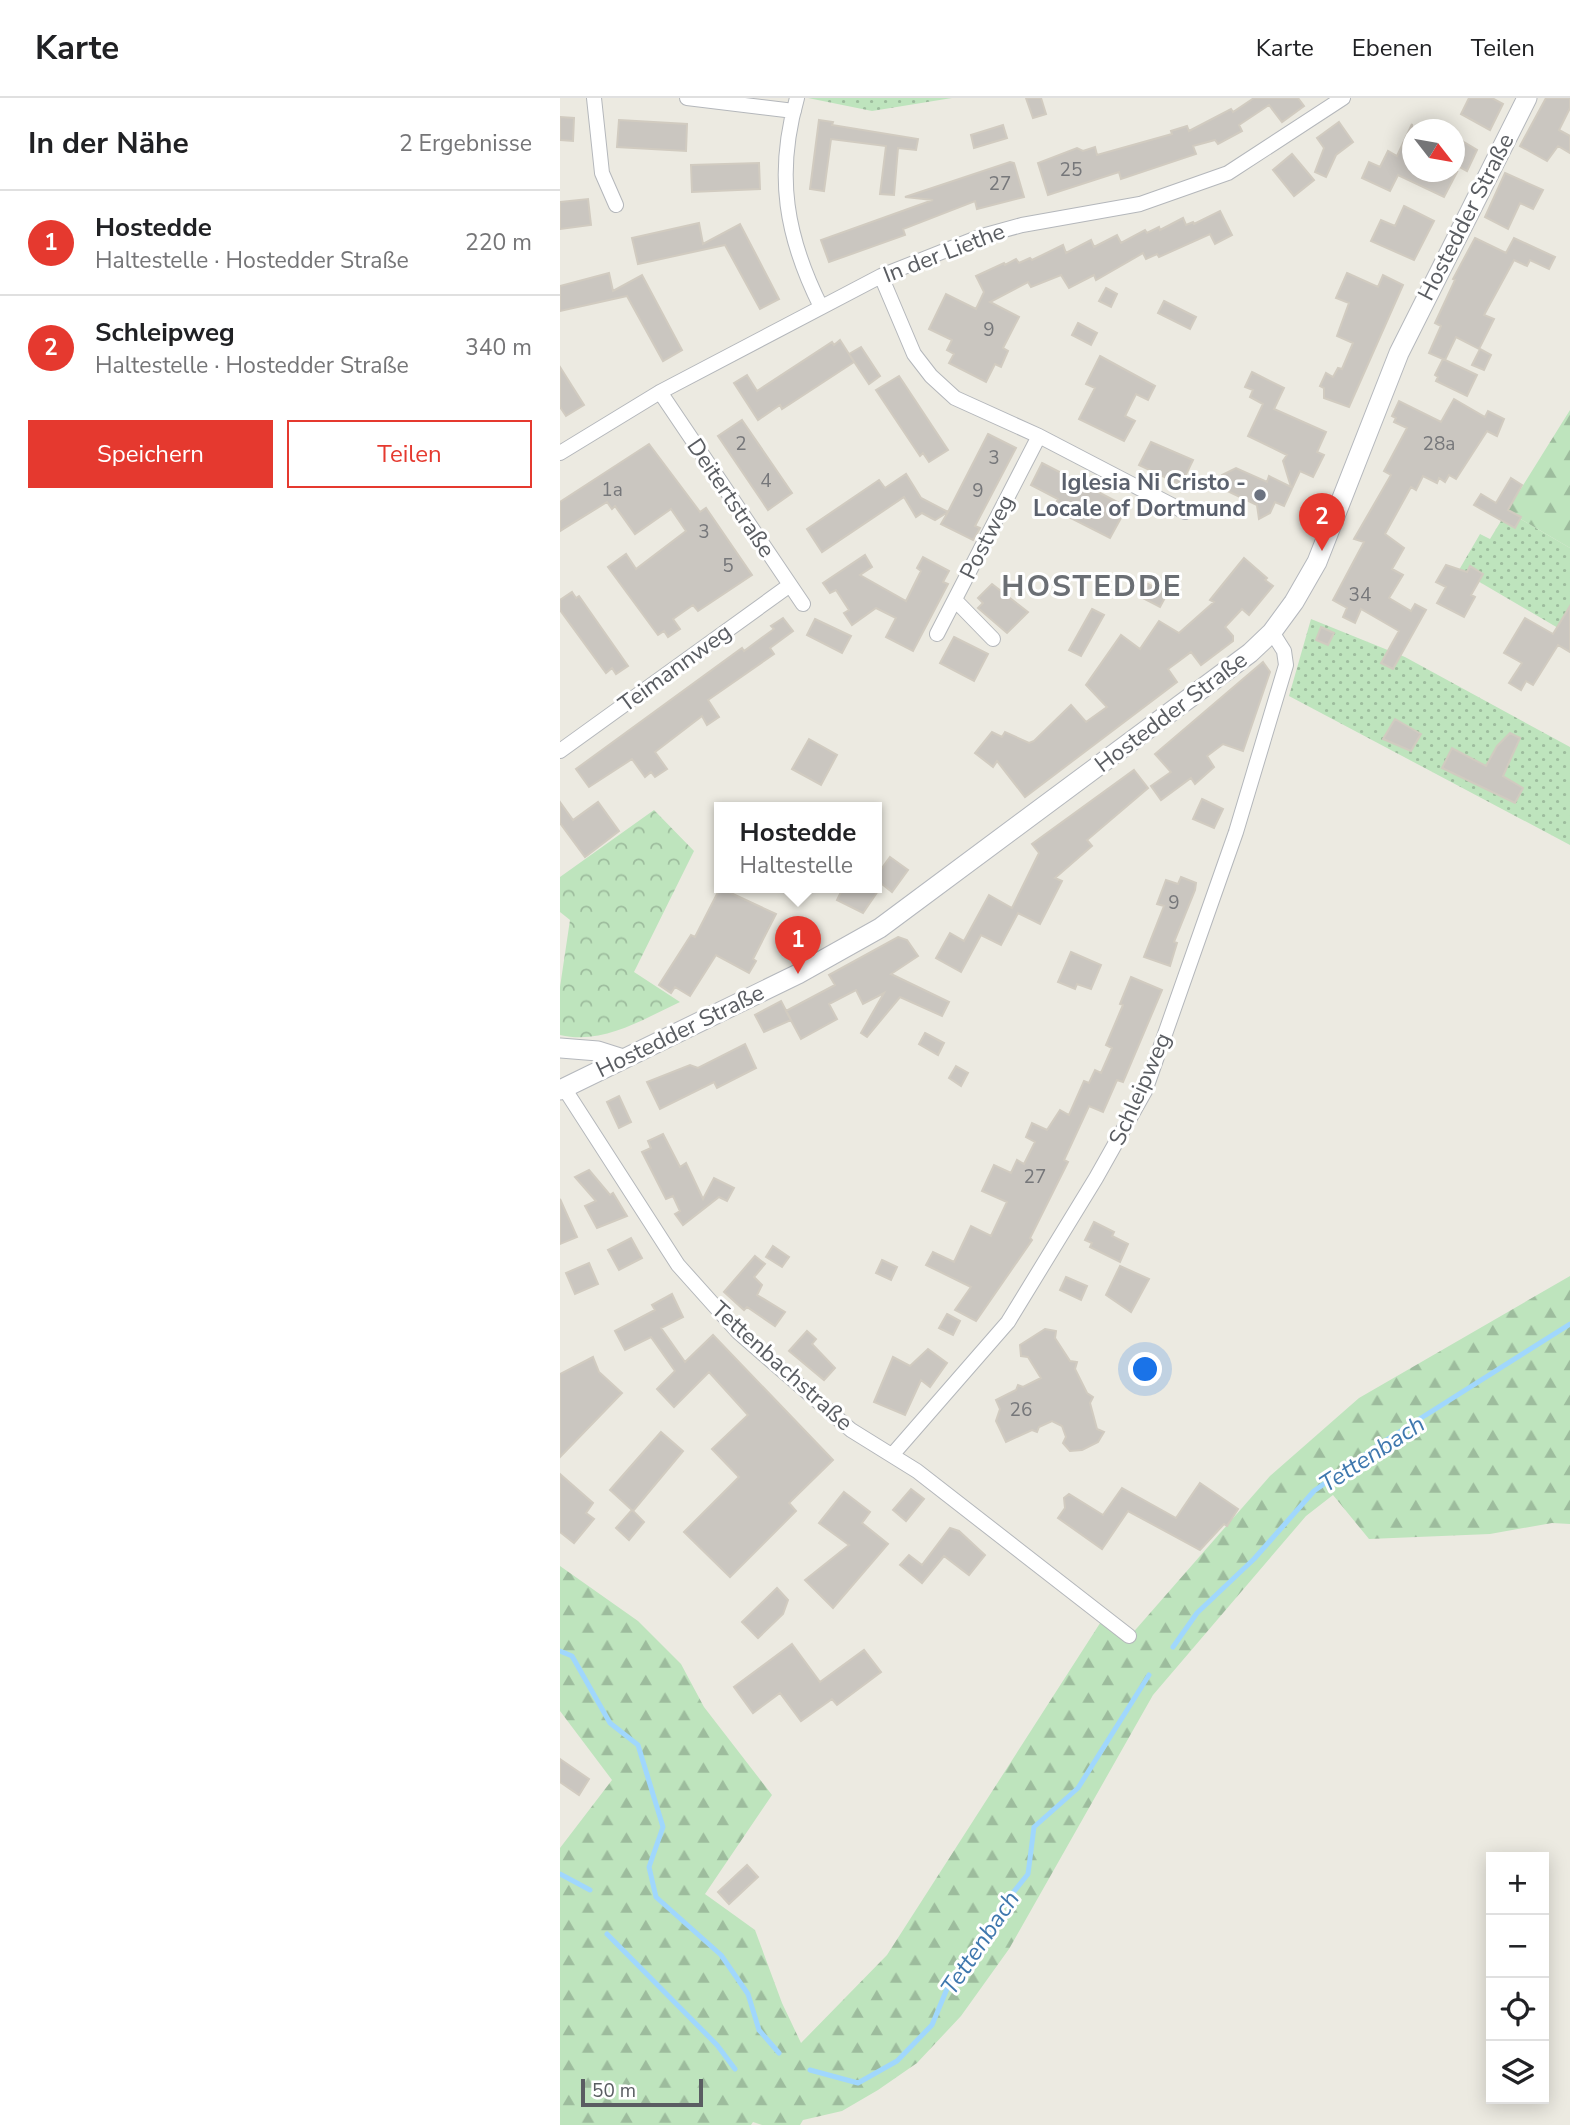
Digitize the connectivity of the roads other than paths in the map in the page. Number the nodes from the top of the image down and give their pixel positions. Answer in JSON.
{"nodes":[{"id":1,"x":594,"y":98,"type":"edge"},
{"id":2,"x":687,"y":98,"type":"edge"},
{"id":3,"x":1343,"y":98,"type":"edge"},
{"id":4,"x":1527,"y":98,"type":"edge"},
{"id":5,"x":796,"y":104,"type":"edge"},
{"id":6,"x":616,"y":205,"type":"dead end"},
{"id":7,"x":881,"y":276,"type":"junction"},
{"id":8,"x":821,"y":307,"type":"junction"},
{"id":9,"x":660,"y":392,"type":"junction"},
{"id":10,"x":1039,"y":436,"type":"junction"},
{"id":11,"x":560,"y":453,"type":"edge"},
{"id":12,"x":1185,"y":512,"type":"dead end"},
{"id":13,"x":790,"y":585,"type":"junction"},
{"id":14,"x":955,"y":600,"type":"junction"},
{"id":15,"x":803,"y":604,"type":"dead end"},
{"id":16,"x":1272,"y":632,"type":"junction"},
{"id":17,"x":937,"y":634,"type":"dead end"},
{"id":18,"x":993,"y":639,"type":"dead end"},
{"id":19,"x":560,"y":751,"type":"edge"},
{"id":20,"x":560,"y":1048,"type":"edge"},
{"id":21,"x":620,"y":1058,"type":"junction"},
{"id":22,"x":561,"y":1087,"type":"edge"},
{"id":23,"x":893,"y":1454,"type":"junction"},
{"id":24,"x":1129,"y":1636,"type":"dead end"}],
"edges":[{"from":1,"to":6,"type":"street"},
{"from":2,"to":5,"type":"street"},
{"from":3,"to":7,"type":"street","name":"In der Liethe"},
{"from":4,"to":16,"type":"main road","name":"Hostedder Straße"},
{"from":5,"to":8,"type":"street"},
{"from":7,"to":8,"type":"street","name":"In der Liethe"},
{"from":7,"to":10,"type":"street"},
{"from":8,"to":9,"type":"street","name":"In der Liethe"},
{"from":9,"to":11,"type":"street","name":"In der Liethe"},
{"from":9,"to":13,"type":"street","name":"Deitertstraße"},
{"from":10,"to":12,"type":"street"},
{"from":10,"to":14,"type":"street","name":"Postweg"},
{"from":13,"to":15,"type":"street","name":"Deitertstraße"},
{"from":13,"to":19,"type":"street","name":"Teimannweg"},
{"from":14,"to":17,"type":"street","name":"Postweg"},
{"from":14,"to":18,"type":"street","name":"Postweg"},
{"from":16,"to":21,"type":"main road","name":"Hostedder Straße"},
{"from":16,"to":23,"type":"street","name":"Schleipweg"},
{"from":20,"to":21,"type":"main road"},
{"from":21,"to":22,"type":"main road","name":"Hostedder Straße"},
{"from":22,"to":23,"type":"street","name":"Tettenbachstraße"},
{"from":23,"to":24,"type":"street","name":"Tettenbachstraße"}]}
